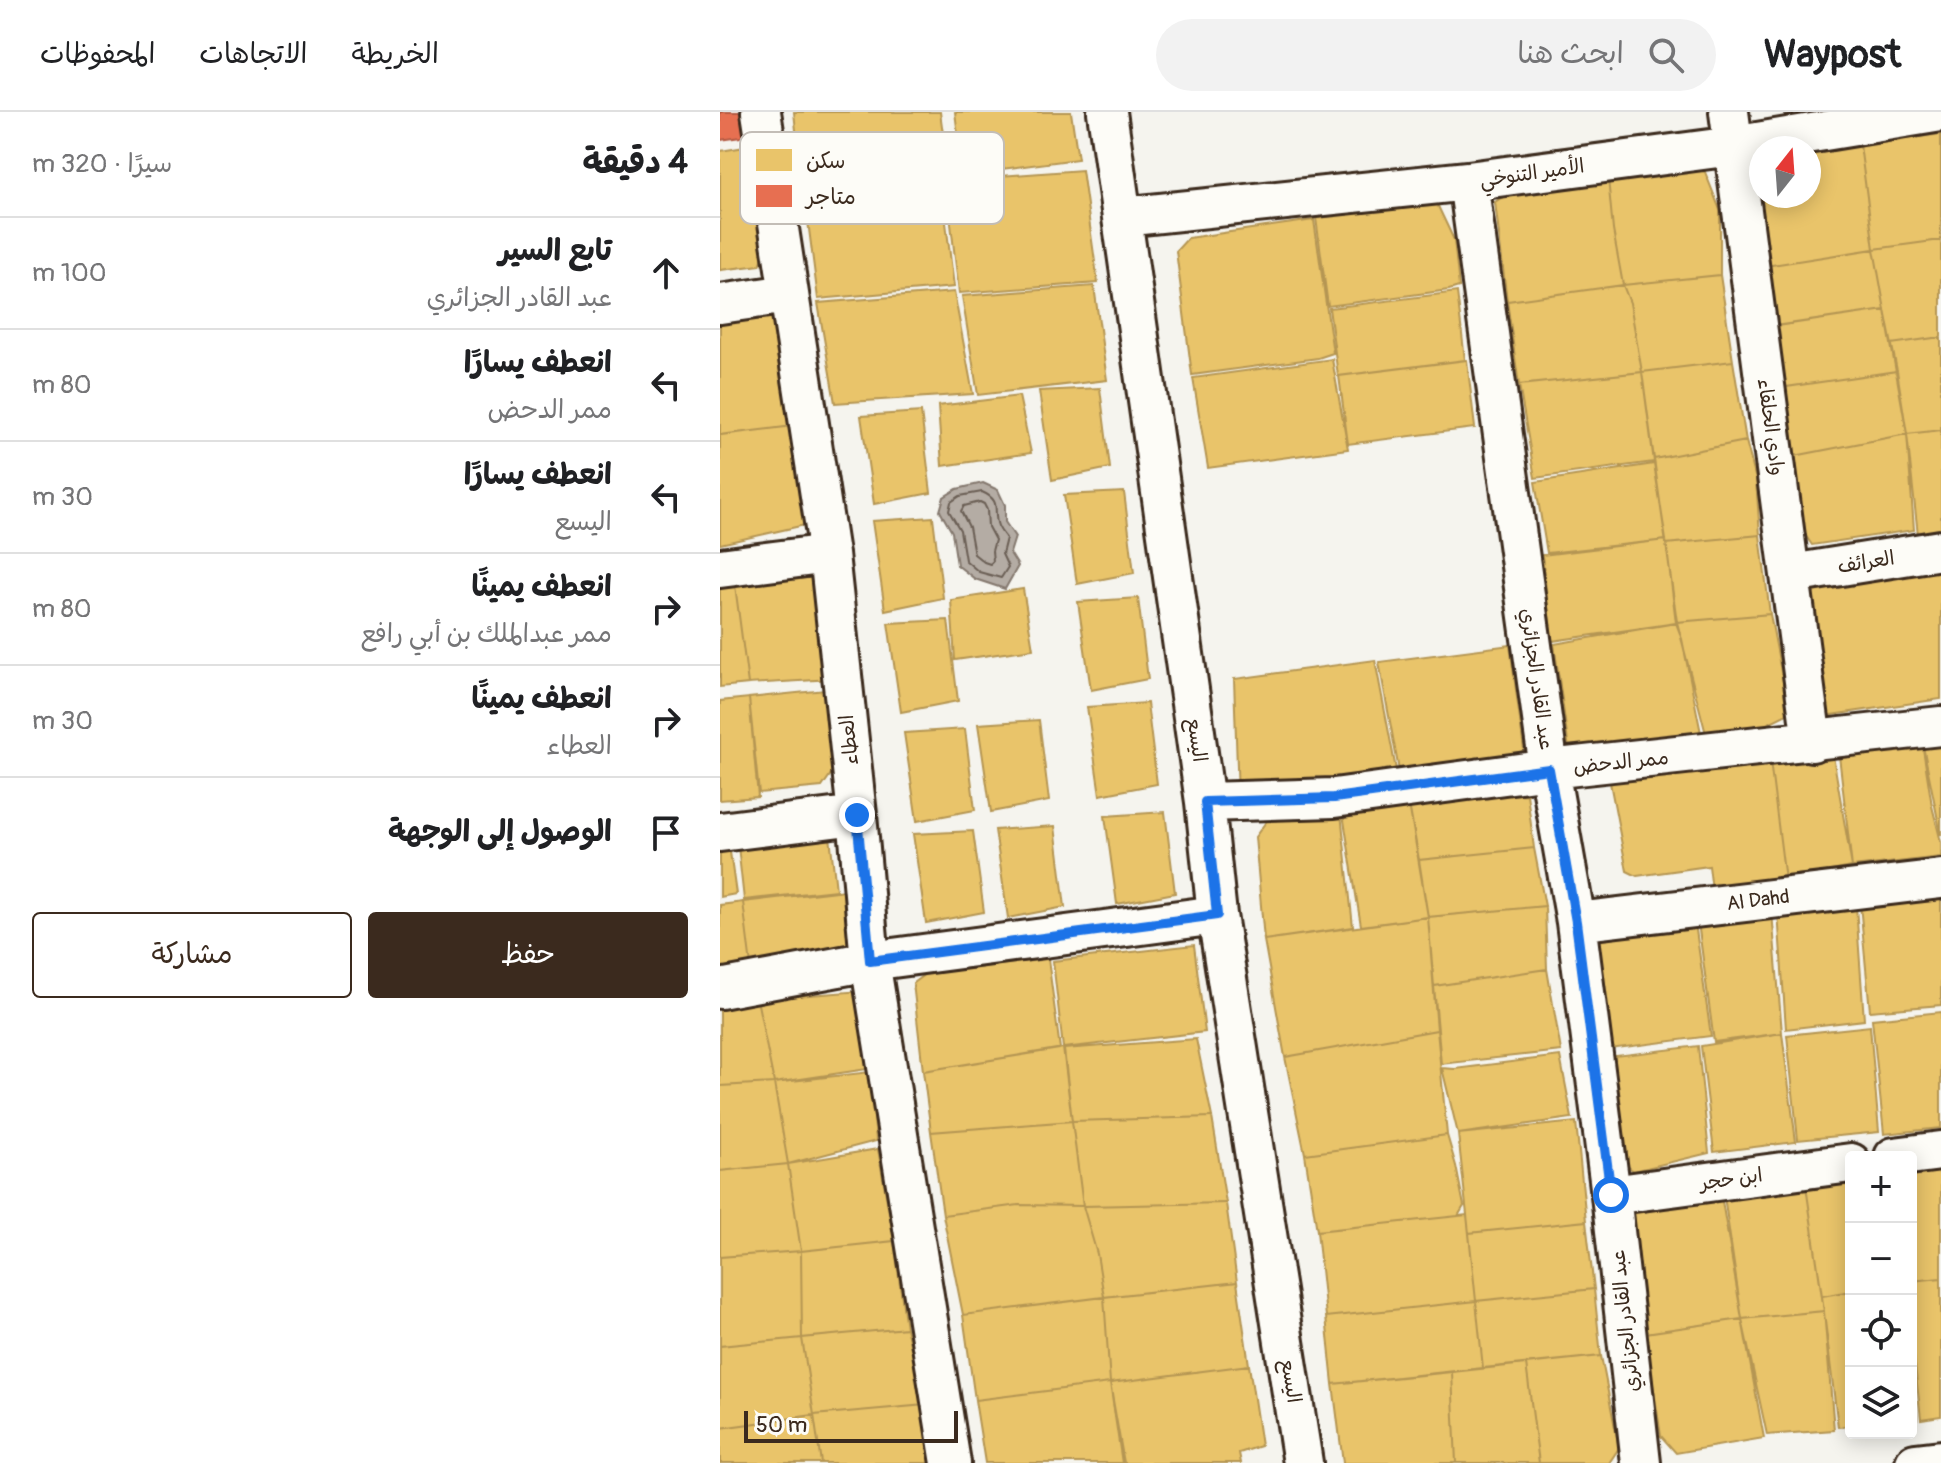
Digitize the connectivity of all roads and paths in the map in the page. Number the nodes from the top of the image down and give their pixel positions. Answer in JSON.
{"nodes":[{"id":1,"x":761,"y":112,"type":"edge"},
{"id":2,"x":1107,"y":112,"type":"edge"},
{"id":3,"x":1941,"y":112,"type":"edge"},
{"id":4,"x":1731,"y":129,"type":"edge"},
{"id":5,"x":764,"y":132,"type":"edge"},
{"id":6,"x":1468,"y":181,"type":"junction"},
{"id":7,"x":1122,"y":217,"type":"junction"},
{"id":8,"x":778,"y":224,"type":"edge"},
{"id":9,"x":788,"y":294,"type":"junction"},
{"id":10,"x":720,"y":304,"type":"edge"},
{"id":11,"x":1941,"y":550,"type":"edge"},
{"id":12,"x":829,"y":554,"type":"junction"},
{"id":13,"x":720,"y":568,"type":"edge"},
{"id":14,"x":1791,"y":574,"type":"junction"},
{"id":15,"x":1941,"y":726,"type":"edge"},
{"id":16,"x":1812,"y":742,"type":"junction"},
{"id":17,"x":1549,"y":769,"type":"junction"},
{"id":18,"x":1205,"y":802,"type":"junction"},
{"id":19,"x":857,"y":815,"type":"junction"},
{"id":20,"x":720,"y":832,"type":"edge"},
{"id":21,"x":1941,"y":879,"type":"edge"},
{"id":22,"x":1217,"y":915,"type":"junction"},
{"id":23,"x":1576,"y":922,"type":"junction"},
{"id":24,"x":870,"y":961,"type":"junction"},
{"id":25,"x":720,"y":989,"type":"edge"},
{"id":26,"x":1941,"y":1151,"type":"edge"},
{"id":27,"x":1917,"y":1154,"type":"edge"},
{"id":28,"x":1845,"y":1164,"type":"edge"},
{"id":29,"x":1611,"y":1195,"type":"junction"},
{"id":30,"x":1941,"y":1460,"type":"edge"},
{"id":31,"x":951,"y":1463,"type":"edge"},
{"id":32,"x":1303,"y":1463,"type":"edge"},
{"id":33,"x":1641,"y":1463,"type":"edge"},
{"id":34,"x":1915,"y":1463,"type":"edge"}],
"edges":[{"from":1,"to":5,"type":"street","name":"العطاء"},
{"from":2,"to":7,"type":"street","name":"اليسع"},
{"from":3,"to":4,"type":"street","name":"الأمير التنوخي"},
{"from":4,"to":6,"type":"street","name":"الأمير التنوخي"},
{"from":4,"to":14,"type":"street","name":"وادي الحلقاء"},
{"from":6,"to":7,"type":"street","name":"الأمير التنوخي"},
{"from":6,"to":17,"type":"street","name":"عبد القادر الجزائري"},
{"from":7,"to":18,"type":"street","name":"اليسع"},
{"from":8,"to":9,"type":"street","name":"العطاء"},
{"from":9,"to":10,"type":"street"},
{"from":9,"to":12,"type":"street","name":"العطاء"},
{"from":11,"to":14,"type":"street","name":"العرائف"},
{"from":12,"to":13,"type":"street"},
{"from":12,"to":19,"type":"street","name":"العطاء"},
{"from":14,"to":16,"type":"street","name":"وادي الحلقاء"},
{"from":15,"to":16,"type":"street","name":"ممر الدحض"},
{"from":16,"to":17,"type":"street","name":"ممر الدحض"},
{"from":17,"to":18,"type":"street","name":"ممر الدحض"},
{"from":17,"to":23,"type":"street","name":"عبد القادر الجزائري"},
{"from":18,"to":22,"type":"street","name":"اليسع"},
{"from":19,"to":20,"type":"street"},
{"from":19,"to":24,"type":"street","name":"العطاء"},
{"from":21,"to":23,"type":"street","name":"Al Dahd"},
{"from":22,"to":24,"type":"street"},
{"from":22,"to":32,"type":"street","name":"اليسع"},
{"from":23,"to":29,"type":"street","name":"عبد القادر الجزائري"},
{"from":24,"to":25,"type":"street"},
{"from":24,"to":31,"type":"street","name":"العطاء"},
{"from":26,"to":27,"type":"street"},
{"from":28,"to":29,"type":"street","name":"ابن حجر"},
{"from":29,"to":33,"type":"street","name":"عبد القادر الجزائري"},
{"from":30,"to":34,"type":"street"}]}
